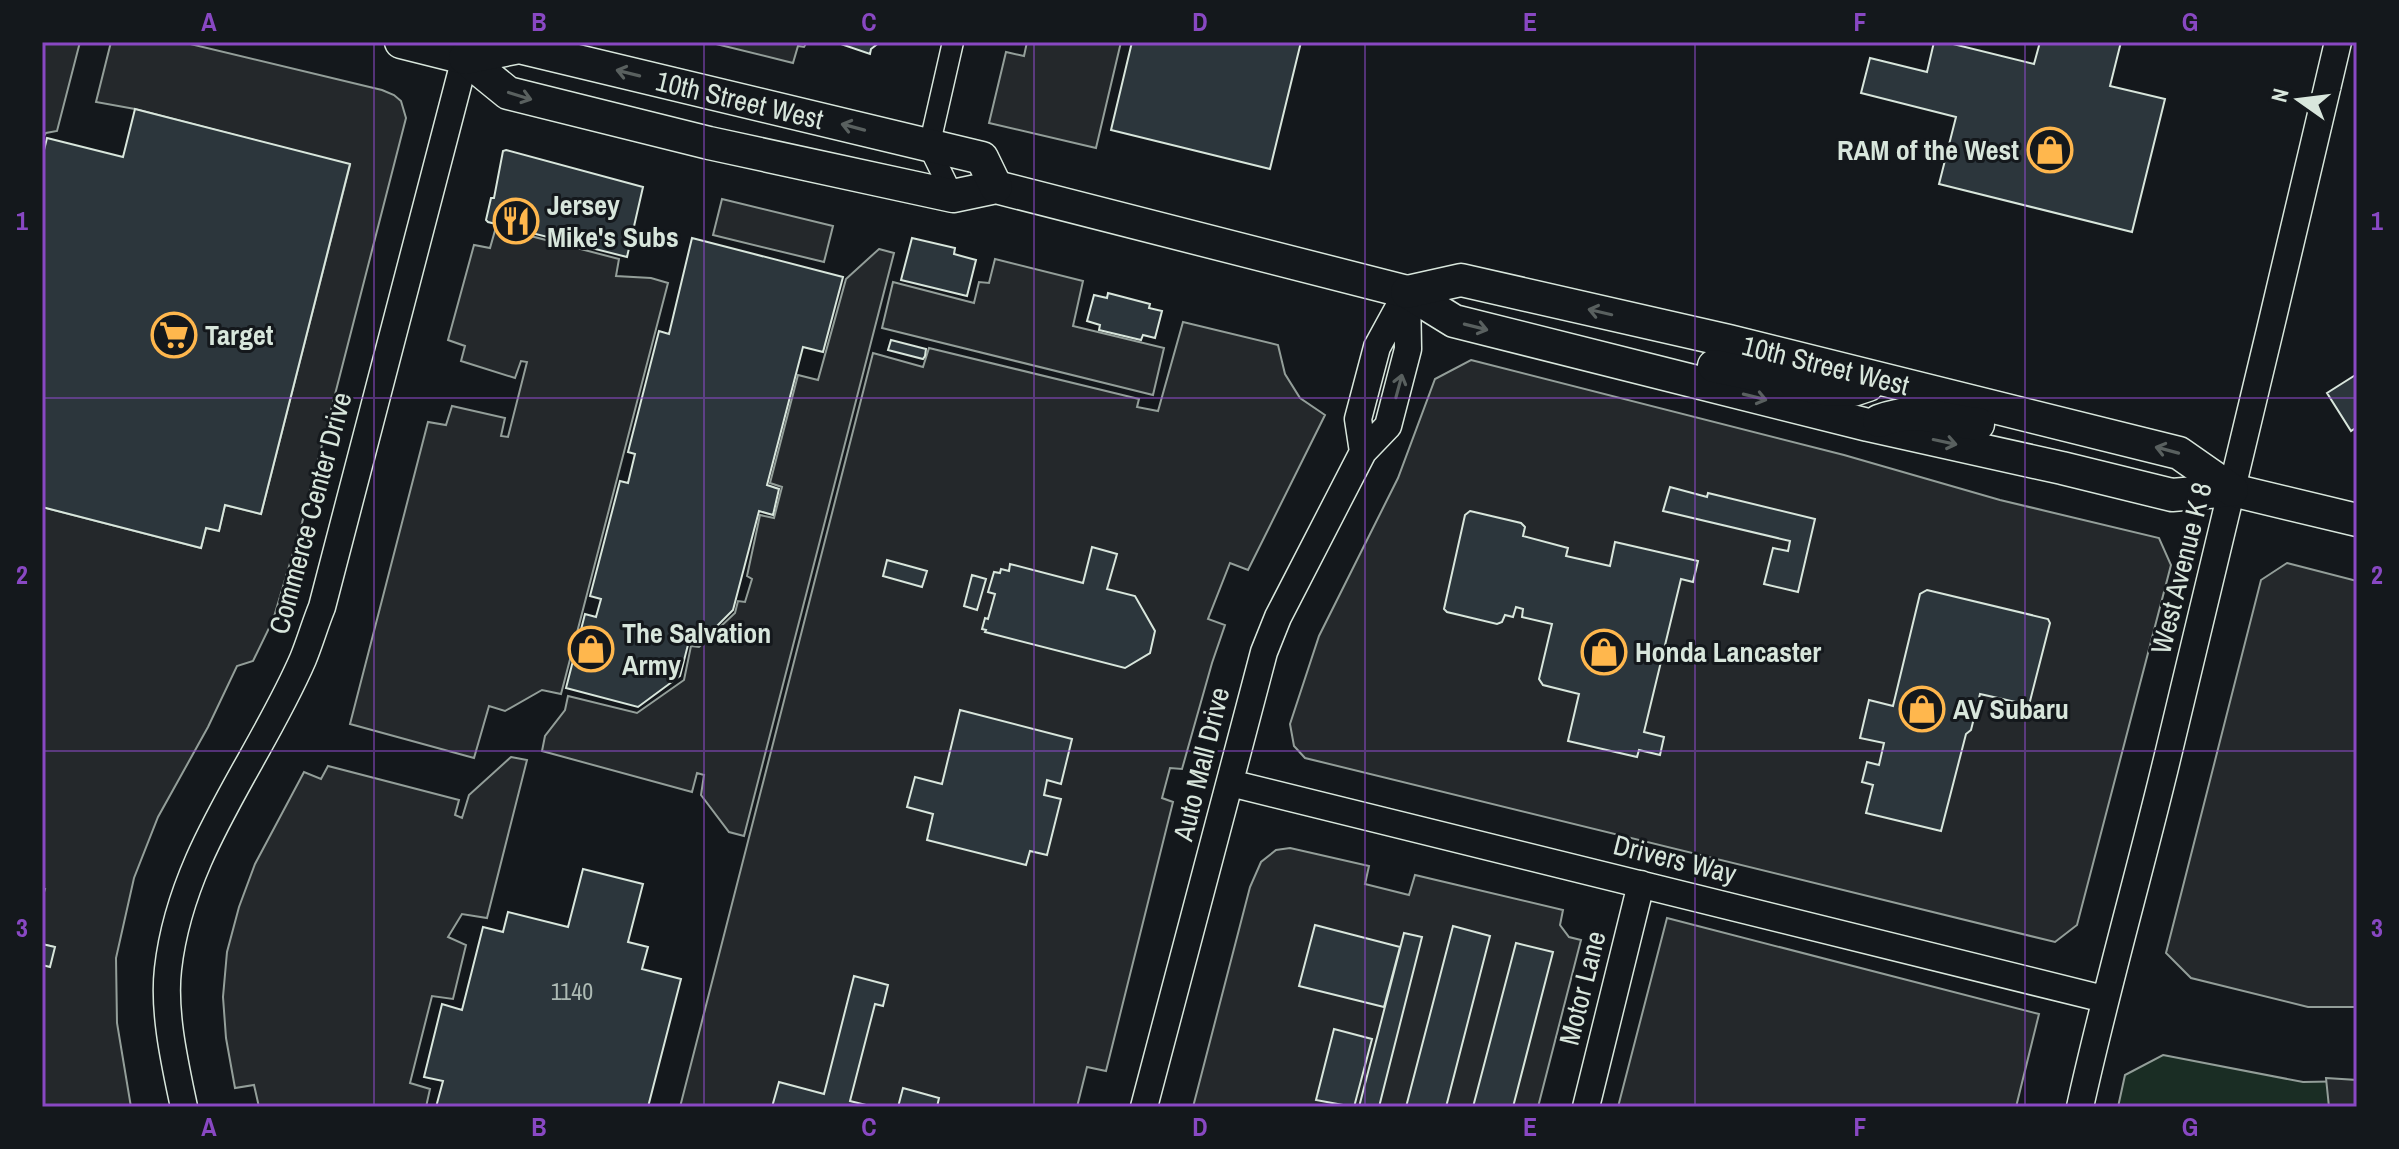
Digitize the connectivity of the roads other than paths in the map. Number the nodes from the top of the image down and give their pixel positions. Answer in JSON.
{"nodes":[{"id":1,"x":401,"y":42,"type":"edge"},
{"id":2,"x":953,"y":42,"type":"edge"},
{"id":3,"x":2338,"y":42,"type":"edge"},
{"id":4,"x":465,"y":58,"type":"junction"},
{"id":5,"x":669,"y":134,"type":"junction"},
{"id":6,"x":929,"y":147,"type":"junction"},
{"id":7,"x":996,"y":187,"type":"junction"},
{"id":8,"x":953,"y":196,"type":"junction"},
{"id":9,"x":1407,"y":292,"type":"junction"},
{"id":10,"x":1659,"y":372,"type":"junction"},
{"id":11,"x":1882,"y":380,"type":"junction"},
{"id":12,"x":1868,"y":425,"type":"junction"},
{"id":13,"x":2083,"y":428,"type":"junction"},
{"id":14,"x":2232,"y":490,"type":"junction"},
{"id":15,"x":2357,"y":520,"type":"edge"},
{"id":16,"x":1230,"y":783,"type":"junction"},
{"id":17,"x":1641,"y":884,"type":"junction"},
{"id":18,"x":2104,"y":999,"type":"junction"},
{"id":19,"x":184,"y":1107,"type":"edge"},
{"id":20,"x":1144,"y":1107,"type":"edge"},
{"id":21,"x":1586,"y":1107,"type":"edge"},
{"id":22,"x":2080,"y":1107,"type":"edge"}],
"edges":[{"from":1,"to":4,"type":"main road","name":"10th Street West"},
{"from":2,"to":6,"type":"street"},
{"from":3,"to":14,"type":"street","name":"West Avenue K 8"},
{"from":4,"to":5,"type":"main road","name":"10th Street West","one_way":true},
{"from":6,"to":4,"type":"main road","name":"10th Street West","one_way":true},
{"from":4,"to":19,"type":"street","name":"Commerce Center Drive"},
{"from":5,"to":6,"type":"main road"},
{"from":5,"to":8,"type":"main road","name":"10th Street West"},
{"from":6,"to":7,"type":"main road","name":"10th Street West"},
{"from":6,"to":8,"type":"street"},
{"from":7,"to":8,"type":"main road","name":"10th Street West"},
{"from":7,"to":9,"type":"main road","name":"10th Street West"},
{"from":9,"to":10,"type":"main road","name":"10th Street West","one_way":true},
{"from":11,"to":9,"type":"main road","name":"10th Street West","one_way":true},
{"from":9,"to":16,"type":"street","name":"Auto Mall Drive"},
{"from":10,"to":11,"type":"main road"},
{"from":10,"to":12,"type":"main road","name":"10th Street West","one_way":true},
{"from":11,"to":13,"type":"main road","name":"10th Street West"},
{"from":12,"to":13,"type":"main road"},
{"from":12,"to":14,"type":"main road","name":"10th Street West","one_way":true},
{"from":14,"to":13,"type":"main road","name":"10th Street West","one_way":true},
{"from":14,"to":15,"type":"main road","name":"10th Street West"},
{"from":14,"to":18,"type":"street","name":"West Avenue K 8"},
{"from":16,"to":17,"type":"street","name":"Drivers Way"},
{"from":16,"to":20,"type":"street","name":"Auto Mall Drive"},
{"from":17,"to":18,"type":"street","name":"Drivers Way"},
{"from":17,"to":21,"type":"street","name":"Motor Lane"},
{"from":18,"to":22,"type":"street","name":"West Avenue K 8"}]}
